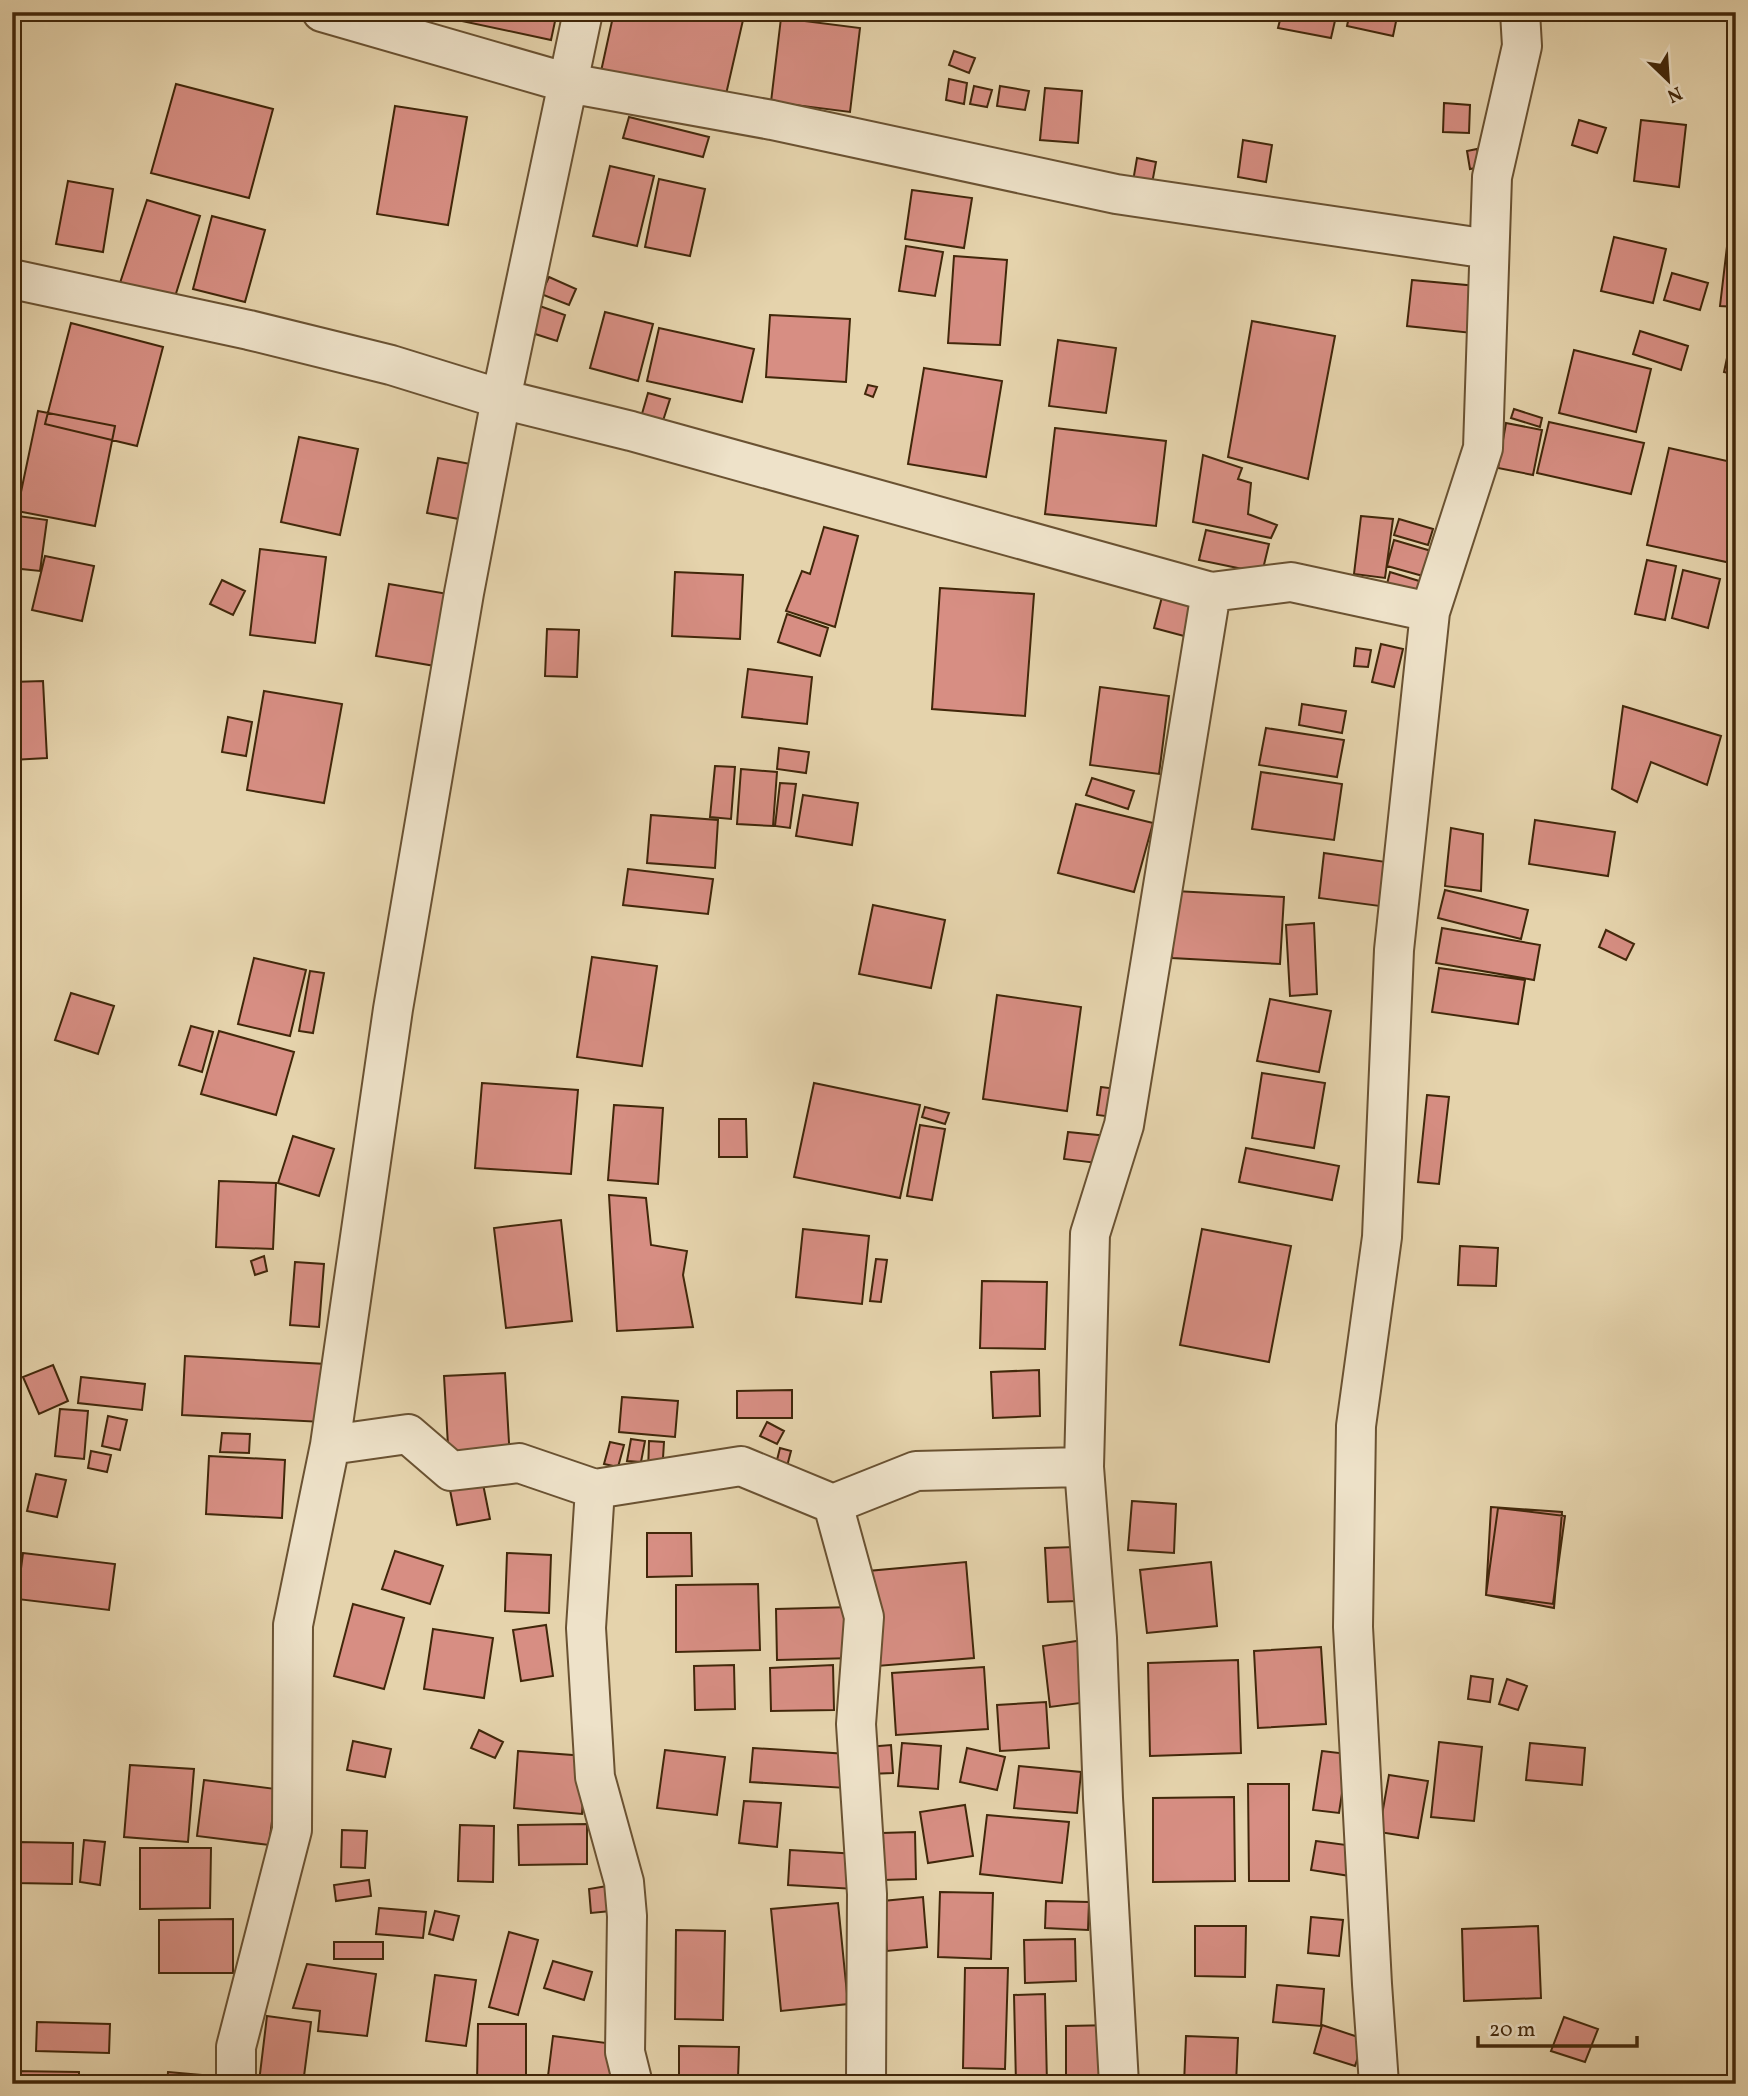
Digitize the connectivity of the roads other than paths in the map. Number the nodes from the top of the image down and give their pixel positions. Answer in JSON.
{"nodes":[{"id":1,"x":322,"y":12,"type":"edge"},
{"id":2,"x":583,"y":12,"type":"edge"},
{"id":3,"x":1520,"y":12,"type":"edge"},
{"id":4,"x":568,"y":83,"type":"junction"},
{"id":5,"x":1489,"y":249,"type":"junction"},
{"id":6,"x":12,"y":279,"type":"edge"},
{"id":7,"x":501,"y":399,"type":"junction"},
{"id":8,"x":1211,"y":592,"type":"junction"},
{"id":9,"x":1430,"y":612,"type":"junction"},
{"id":10,"x":330,"y":1445,"type":"junction"},
{"id":11,"x":1084,"y":1467,"type":"junction"},
{"id":12,"x":595,"y":1489,"type":"junction"},
{"id":13,"x":833,"y":1504,"type":"junction"},
{"id":14,"x":236,"y":2084,"type":"edge"},
{"id":15,"x":633,"y":2084,"type":"edge"},
{"id":16,"x":866,"y":2084,"type":"edge"},
{"id":17,"x":1119,"y":2084,"type":"edge"},
{"id":18,"x":1379,"y":2084,"type":"edge"}],
"edges":[{"from":1,"to":4,"type":"street"},
{"from":2,"to":4,"type":"street"},
{"from":3,"to":5,"type":"street"},
{"from":4,"to":5,"type":"street"},
{"from":4,"to":7,"type":"street"},
{"from":5,"to":9,"type":"street"},
{"from":6,"to":7,"type":"street"},
{"from":7,"to":8,"type":"street"},
{"from":7,"to":10,"type":"street"},
{"from":8,"to":9,"type":"street"},
{"from":8,"to":11,"type":"street"},
{"from":9,"to":18,"type":"street"},
{"from":10,"to":12,"type":"street"},
{"from":10,"to":14,"type":"street"},
{"from":11,"to":13,"type":"street"},
{"from":11,"to":17,"type":"street"},
{"from":12,"to":13,"type":"street"},
{"from":12,"to":15,"type":"street"},
{"from":13,"to":16,"type":"street"}]}
